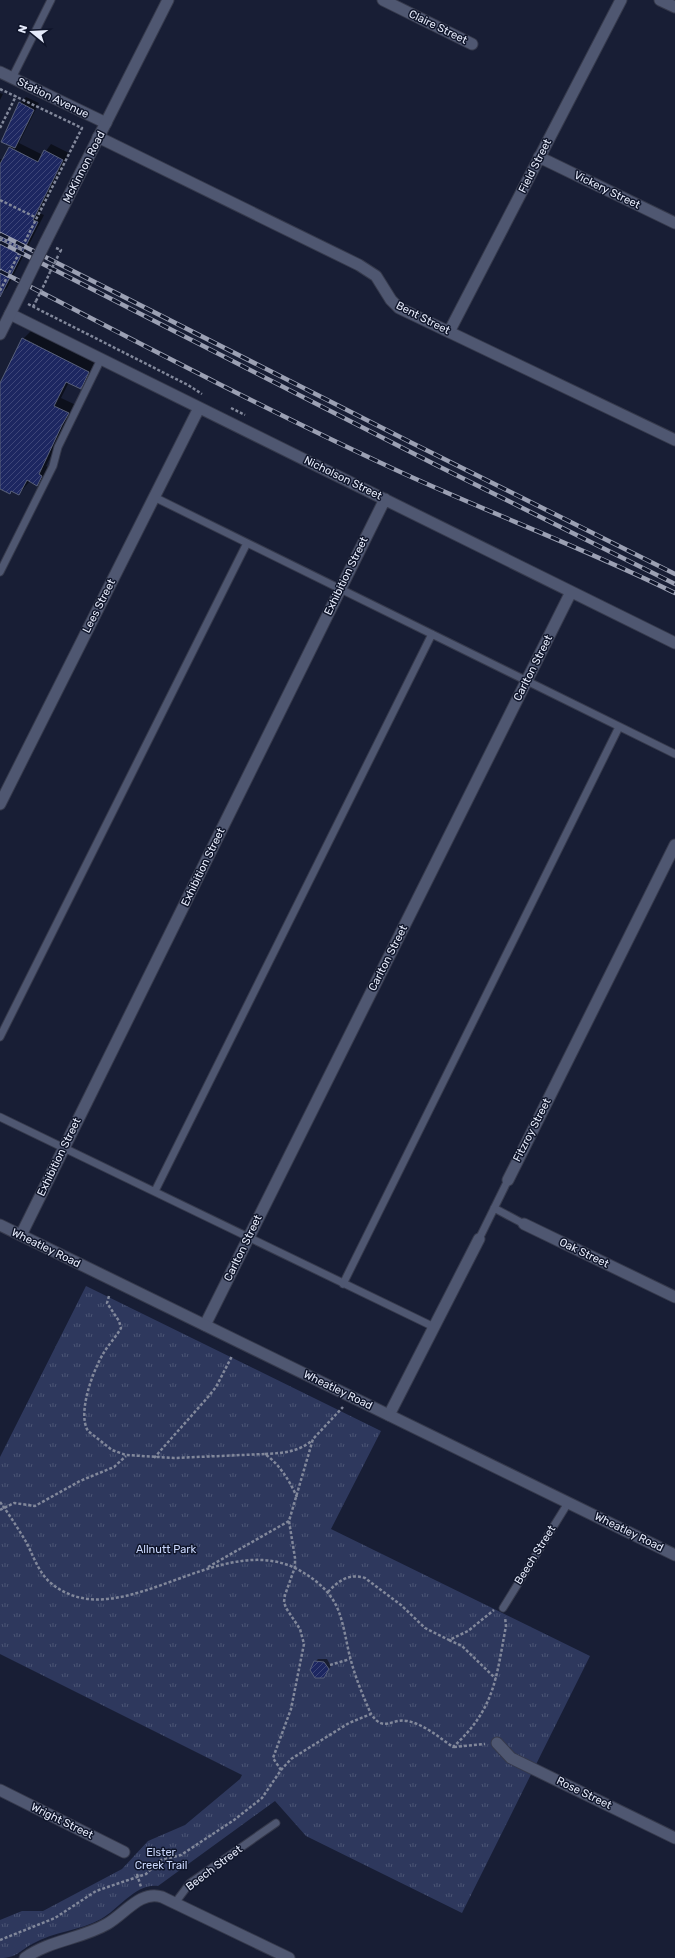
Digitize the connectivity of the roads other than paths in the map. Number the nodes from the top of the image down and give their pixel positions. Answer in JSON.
{"nodes":[{"id":1,"x":51,"y":0,"type":"edge"},
{"id":2,"x":168,"y":0,"type":"edge"},
{"id":3,"x":384,"y":0,"type":"edge"},
{"id":4,"x":621,"y":0,"type":"edge"},
{"id":5,"x":660,"y":0,"type":"edge"},
{"id":6,"x":675,"y":7,"type":"edge"},
{"id":7,"x":472,"y":44,"type":"dead end"},
{"id":8,"x":0,"y":72,"type":"edge"},
{"id":9,"x":12,"y":78,"type":"junction"},
{"id":10,"x":106,"y":123,"type":"junction"},
{"id":11,"x":98,"y":137,"type":"junction"},
{"id":12,"x":539,"y":157,"type":"junction"},
{"id":13,"x":675,"y":223,"type":"edge"},
{"id":14,"x":10,"y":314,"type":"junction"},
{"id":15,"x":449,"y":332,"type":"junction"},
{"id":16,"x":0,"y":334,"type":"edge"},
{"id":17,"x":101,"y":359,"type":"junction"},
{"id":18,"x":199,"y":408,"type":"junction"},
{"id":19,"x":675,"y":440,"type":"edge"},
{"id":20,"x":154,"y":496,"type":"junction"},
{"id":21,"x":385,"y":499,"type":"junction"},
{"id":22,"x":247,"y":543,"type":"junction"},
{"id":23,"x":0,"y":572,"type":"edge"},
{"id":24,"x":340,"y":589,"type":"junction"},
{"id":25,"x":571,"y":592,"type":"junction"},
{"id":26,"x":432,"y":634,"type":"junction"},
{"id":27,"x":675,"y":643,"type":"edge"},
{"id":28,"x":526,"y":681,"type":"junction"},
{"id":29,"x":619,"y":727,"type":"junction"},
{"id":30,"x":675,"y":754,"type":"edge"},
{"id":31,"x":0,"y":804,"type":"edge"},
{"id":32,"x":675,"y":845,"type":"edge"},
{"id":33,"x":0,"y":1037,"type":"edge"},
{"id":34,"x":0,"y":1117,"type":"edge"},
{"id":35,"x":64,"y":1148,"type":"junction"},
{"id":36,"x":508,"y":1180,"type":"joint"},
{"id":37,"x":154,"y":1191,"type":"junction"},
{"id":38,"x":494,"y":1208,"type":"junction"},
{"id":39,"x":524,"y":1224,"type":"joint"},
{"id":40,"x":0,"y":1225,"type":"edge"},
{"id":41,"x":21,"y":1235,"type":"junction"},
{"id":42,"x":248,"y":1237,"type":"junction"},
{"id":43,"x":479,"y":1239,"type":"joint"},
{"id":44,"x":343,"y":1284,"type":"junction"},
{"id":45,"x":675,"y":1297,"type":"edge"},
{"id":46,"x":205,"y":1325,"type":"junction"},
{"id":47,"x":434,"y":1327,"type":"junction"},
{"id":48,"x":389,"y":1415,"type":"junction"},
{"id":49,"x":568,"y":1503,"type":"junction"},
{"id":50,"x":675,"y":1555,"type":"edge"},
{"id":51,"x":503,"y":1608,"type":"road end"},
{"id":52,"x":497,"y":1743,"type":"road end"},
{"id":53,"x":0,"y":1790,"type":"edge"},
{"id":54,"x":276,"y":1823,"type":"dead end"},
{"id":55,"x":675,"y":1838,"type":"edge"},
{"id":56,"x":124,"y":1852,"type":"dead end"},
{"id":57,"x":175,"y":1903,"type":"junction"},
{"id":58,"x":25,"y":1958,"type":"edge"},
{"id":59,"x":289,"y":1958,"type":"edge"}],
"edges":[{"from":1,"to":9,"type":"lane"},
{"from":2,"to":10,"type":"street","name":"McKinnon Road"},
{"from":3,"to":7,"type":"street","name":"Claire Street"},
{"from":4,"to":12,"type":"street","name":"Field Street"},
{"from":5,"to":6,"type":"street"},
{"from":8,"to":9,"type":"street","name":"Station Avenue"},
{"from":9,"to":10,"type":"street","name":"Station Avenue"},
{"from":10,"to":11,"type":"street","name":"McKinnon Road"},
{"from":11,"to":14,"type":"street","name":"McKinnon Road","bridge":true},
{"from":11,"to":15,"type":"street","name":"Bent Street"},
{"from":12,"to":13,"type":"street","name":"Vickery Street"},
{"from":12,"to":15,"type":"street","name":"Field Street"},
{"from":14,"to":16,"type":"street","name":"McKinnon Road"},
{"from":14,"to":17,"type":"street","name":"Nicholson Street"},
{"from":15,"to":19,"type":"street","name":"Bent Street"},
{"from":17,"to":18,"type":"street","name":"Nicholson Street"},
{"from":17,"to":23,"type":"lane"},
{"from":18,"to":20,"type":"street","name":"Lees Street"},
{"from":18,"to":21,"type":"street","name":"Nicholson Street"},
{"from":20,"to":22,"type":"lane"},
{"from":20,"to":31,"type":"street","name":"Lees Street"},
{"from":21,"to":24,"type":"street","name":"Exhibition Street"},
{"from":21,"to":25,"type":"street","name":"Nicholson Street"},
{"from":22,"to":24,"type":"lane"},
{"from":22,"to":33,"type":"lane"},
{"from":24,"to":26,"type":"lane"},
{"from":24,"to":35,"type":"street","name":"Exhibition Street"},
{"from":25,"to":27,"type":"street","name":"Nicholson Street"},
{"from":25,"to":28,"type":"street","name":"Carlton Street"},
{"from":26,"to":28,"type":"lane"},
{"from":26,"to":37,"type":"lane"},
{"from":28,"to":29,"type":"lane"},
{"from":28,"to":42,"type":"street","name":"Carlton Street"},
{"from":29,"to":30,"type":"lane"},
{"from":29,"to":44,"type":"lane"},
{"from":32,"to":36,"type":"street","name":"Fitzroy Street"},
{"from":34,"to":35,"type":"lane"},
{"from":35,"to":37,"type":"lane"},
{"from":35,"to":41,"type":"street","name":"Exhibition Street"},
{"from":36,"to":38,"type":"lane","name":"Fitzroy Street"},
{"from":37,"to":42,"type":"lane"},
{"from":38,"to":39,"type":"lane","name":"Oak Street"},
{"from":38,"to":43,"type":"lane","name":"Fitzroy Street"},
{"from":39,"to":45,"type":"street","name":"Oak Street"},
{"from":40,"to":41,"type":"street","name":"Wheatley Road"},
{"from":41,"to":46,"type":"street","name":"Wheatley Road"},
{"from":42,"to":44,"type":"lane"},
{"from":42,"to":46,"type":"street","name":"Carlton Street"},
{"from":43,"to":47,"type":"street","name":"Fitzroy Street"},
{"from":44,"to":47,"type":"lane"},
{"from":46,"to":48,"type":"street","name":"Wheatley Road"},
{"from":47,"to":48,"type":"street","name":"Fitzroy Street"},
{"from":48,"to":49,"type":"street","name":"Wheatley Road"},
{"from":49,"to":50,"type":"street","name":"Wheatley Road"},
{"from":49,"to":51,"type":"lane","name":"Beech Street"},
{"from":52,"to":55,"type":"street","name":"Rose Street"},
{"from":53,"to":56,"type":"street","name":"Wright Street"},
{"from":54,"to":57,"type":"lane","name":"Beech Street"},
{"from":57,"to":58,"type":"street"},
{"from":57,"to":59,"type":"street"}]}
